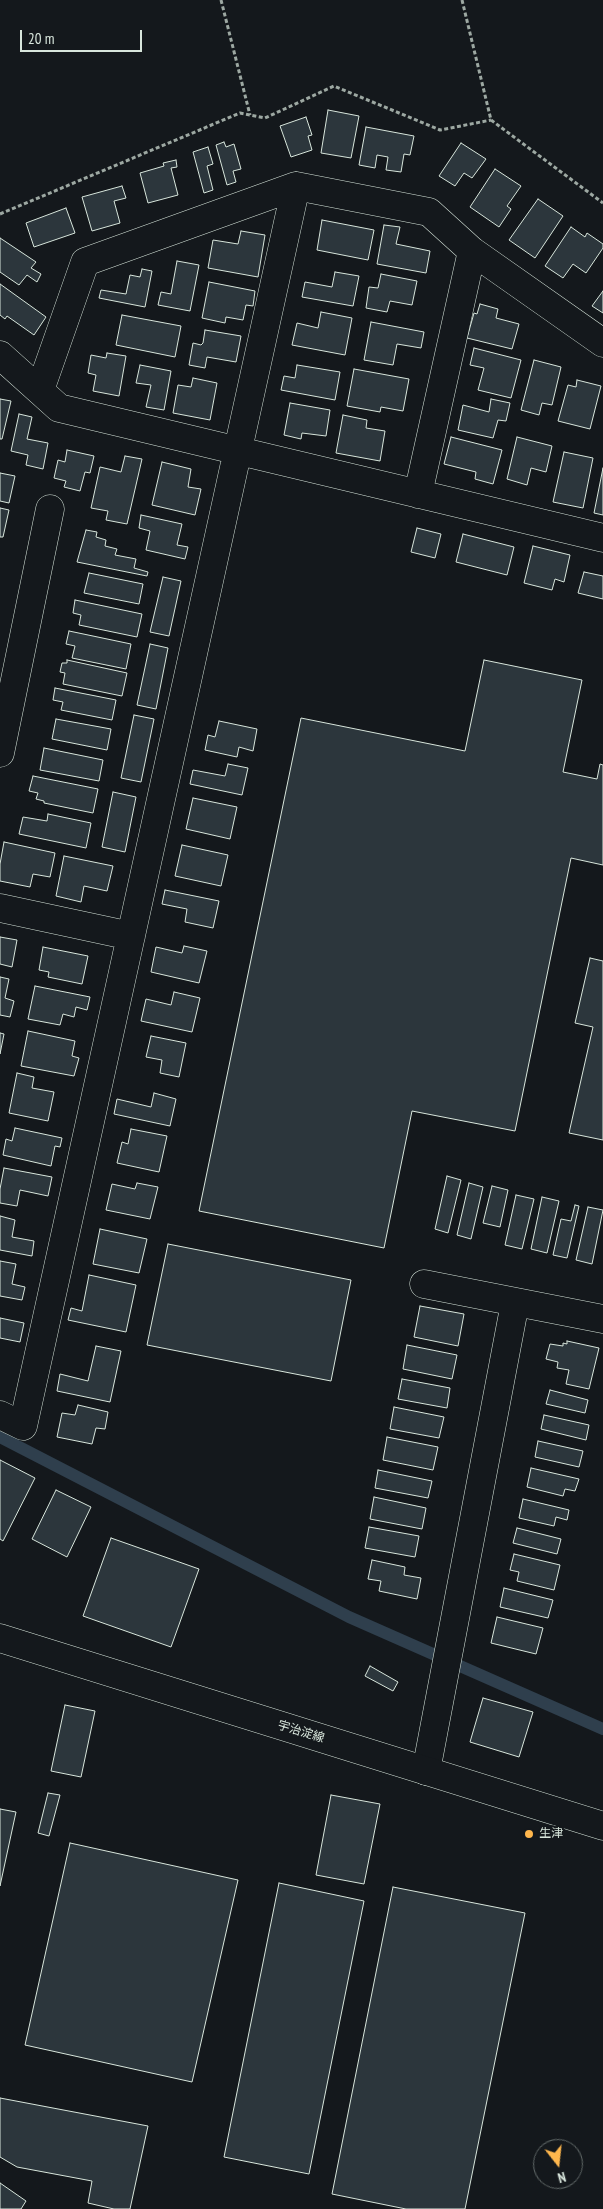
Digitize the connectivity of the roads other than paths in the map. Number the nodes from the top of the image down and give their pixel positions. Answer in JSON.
{"nodes":[{"id":1,"x":296,"y":186,"type":"junction"},
{"id":2,"x":472,"y":251,"type":"junction"},
{"id":3,"x":603,"y":343,"type":"edge"},
{"id":4,"x":0,"y":355,"type":"edge"},
{"id":5,"x":40,"y":390,"type":"junction"},
{"id":6,"x":237,"y":451,"type":"junction"},
{"id":7,"x":418,"y":494,"type":"junction"},
{"id":8,"x":50,"y":509,"type":"dead end"},
{"id":9,"x":603,"y":538,"type":"edge"},
{"id":10,"x":0,"y":753,"type":"edge"},
{"id":11,"x":0,"y":908,"type":"edge"},
{"id":12,"x":131,"y":936,"type":"junction"},
{"id":13,"x":424,"y":1284,"type":"dead end"},
{"id":14,"x":514,"y":1303,"type":"junction"},
{"id":15,"x":603,"y":1319,"type":"edge"},
{"id":16,"x":0,"y":1415,"type":"edge"},
{"id":17,"x":0,"y":1638,"type":"edge"},
{"id":18,"x":426,"y":1771,"type":"junction"},
{"id":19,"x":603,"y":1826,"type":"edge"}],
"edges":[{"from":1,"to":2,"type":"street"},
{"from":1,"to":5,"type":"street"},
{"from":1,"to":6,"type":"street"},
{"from":2,"to":3,"type":"street"},
{"from":2,"to":7,"type":"street"},
{"from":4,"to":5,"type":"street"},
{"from":5,"to":6,"type":"street"},
{"from":6,"to":7,"type":"street"},
{"from":6,"to":12,"type":"street"},
{"from":7,"to":9,"type":"street"},
{"from":8,"to":10,"type":"street"},
{"from":11,"to":12,"type":"street"},
{"from":12,"to":16,"type":"street"},
{"from":13,"to":14,"type":"street"},
{"from":14,"to":15,"type":"street"},
{"from":14,"to":18,"type":"street"},
{"from":17,"to":18,"type":"street","name":"宇治淀線"},
{"from":18,"to":19,"type":"street","name":"宇治淀線"}]}
